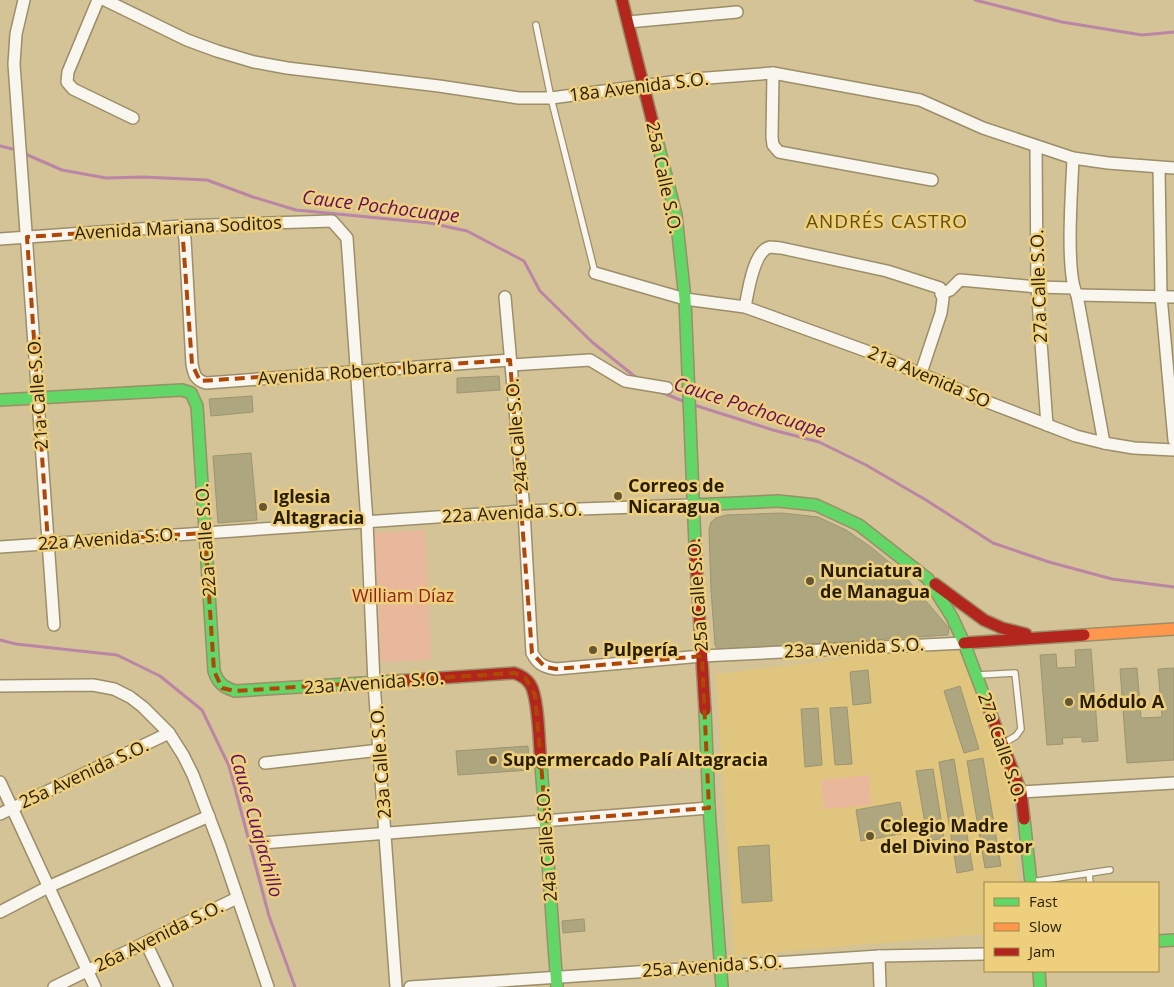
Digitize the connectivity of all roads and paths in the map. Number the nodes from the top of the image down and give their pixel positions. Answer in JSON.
{"nodes":[{"id":1,"x":24,"y":0,"type":"edge"},
{"id":2,"x":98,"y":0,"type":"edge"},
{"id":3,"x":105,"y":0,"type":"edge"},
{"id":4,"x":622,"y":0,"type":"edge"},
{"id":5,"x":737,"y":12,"type":"dead end"},
{"id":6,"x":628,"y":22,"type":"junction"},
{"id":7,"x":536,"y":25,"type":"dead end"},
{"id":8,"x":773,"y":73,"type":"junction"},
{"id":9,"x":644,"y":86,"type":"junction"},
{"id":10,"x":551,"y":98,"type":"junction"},
{"id":11,"x":133,"y":118,"type":"dead end"},
{"id":12,"x":1036,"y":147,"type":"junction"},
{"id":13,"x":1073,"y":158,"type":"junction"},
{"id":14,"x":1159,"y":168,"type":"junction"},
{"id":15,"x":1174,"y":168,"type":"edge"},
{"id":16,"x":932,"y":180,"type":"dead end"},
{"id":17,"x":182,"y":226,"type":"junction"},
{"id":18,"x":27,"y":237,"type":"junction"},
{"id":19,"x":347,"y":238,"type":"joint"},
{"id":20,"x":0,"y":239,"type":"edge"},
{"id":21,"x":595,"y":273,"type":"joint"},
{"id":22,"x":1037,"y":287,"type":"junction"},
{"id":23,"x":1076,"y":292,"type":"junction"},
{"id":24,"x":941,"y":294,"type":"junction"},
{"id":25,"x":1161,"y":296,"type":"junction"},
{"id":26,"x":504,"y":297,"type":"dead end"},
{"id":27,"x":1174,"y":297,"type":"edge"},
{"id":28,"x":684,"y":299,"type":"junction"},
{"id":29,"x":745,"y":307,"type":"junction"},
{"id":30,"x":511,"y":362,"type":"junction"},
{"id":31,"x":357,"y":372,"type":"junction"},
{"id":32,"x":921,"y":373,"type":"junction"},
{"id":33,"x":667,"y":388,"type":"dead end"},
{"id":34,"x":38,"y":398,"type":"junction"},
{"id":35,"x":0,"y":400,"type":"edge"},
{"id":36,"x":1047,"y":426,"type":"junction"},
{"id":37,"x":1174,"y":440,"type":"edge"},
{"id":38,"x":1104,"y":443,"type":"junction"},
{"id":39,"x":1174,"y":450,"type":"edge"},
{"id":40,"x":692,"y":504,"type":"junction"},
{"id":41,"x":524,"y":511,"type":"junction"},
{"id":42,"x":367,"y":522,"type":"junction"},
{"id":43,"x":206,"y":533,"type":"junction"},
{"id":44,"x":48,"y":543,"type":"junction"},
{"id":45,"x":0,"y":547,"type":"edge"},
{"id":46,"x":928,"y":578,"type":"junction"},
{"id":47,"x":54,"y":625,"type":"dead end"},
{"id":48,"x":1174,"y":629,"type":"edge"},
{"id":49,"x":1036,"y":638,"type":"junction"},
{"id":50,"x":964,"y":642,"type":"junction"},
{"id":51,"x":702,"y":656,"type":"junction"},
{"id":52,"x":536,"y":661,"type":"joint"},
{"id":53,"x":978,"y":675,"type":"junction"},
{"id":54,"x":525,"y":677,"type":"joint"},
{"id":55,"x":374,"y":683,"type":"junction"},
{"id":56,"x":0,"y":686,"type":"edge"},
{"id":57,"x":222,"y":688,"type":"joint"},
{"id":58,"x":169,"y":734,"type":"junction"},
{"id":59,"x":1002,"y":744,"type":"junction"},
{"id":60,"x":380,"y":750,"type":"junction"},
{"id":61,"x":265,"y":763,"type":"dead end"},
{"id":62,"x":0,"y":782,"type":"edge"},
{"id":63,"x":1174,"y":783,"type":"edge"},
{"id":64,"x":1021,"y":792,"type":"junction"},
{"id":65,"x":12,"y":808,"type":"junction"},
{"id":66,"x":709,"y":808,"type":"junction"},
{"id":67,"x":0,"y":814,"type":"edge"},
{"id":68,"x":209,"y":816,"type":"junction"},
{"id":69,"x":546,"y":821,"type":"junction"},
{"id":70,"x":386,"y":834,"type":"junction"},
{"id":71,"x":262,"y":843,"type":"dead end"},
{"id":72,"x":1110,"y":870,"type":"dead end"},
{"id":73,"x":1089,"y":873,"type":"junction"},
{"id":74,"x":1031,"y":882,"type":"edge"},
{"id":75,"x":1037,"y":882,"type":"edge"},
{"id":76,"x":1090,"y":882,"type":"edge"},
{"id":77,"x":48,"y":887,"type":"junction"},
{"id":78,"x":237,"y":898,"type":"junction"},
{"id":79,"x":0,"y":912,"type":"edge"},
{"id":80,"x":1174,"y":940,"type":"edge"},
{"id":81,"x":146,"y":942,"type":"junction"},
{"id":82,"x":1159,"y":942,"type":"edge"},
{"id":83,"x":984,"y":954,"type":"edge"},
{"id":84,"x":879,"y":956,"type":"junction"},
{"id":85,"x":720,"y":965,"type":"junction"},
{"id":86,"x":87,"y":971,"type":"junction"},
{"id":87,"x":1039,"y":972,"type":"edge"},
{"id":88,"x":556,"y":982,"type":"edge"},
{"id":89,"x":54,"y":987,"type":"edge"},
{"id":90,"x":95,"y":987,"type":"edge"},
{"id":91,"x":166,"y":987,"type":"edge"},
{"id":92,"x":268,"y":987,"type":"edge"},
{"id":93,"x":396,"y":987,"type":"edge"},
{"id":94,"x":410,"y":987,"type":"edge"},
{"id":95,"x":722,"y":987,"type":"edge"},
{"id":96,"x":880,"y":987,"type":"edge"},
{"id":97,"x":1040,"y":987,"type":"edge"}],
"edges":[{"from":1,"to":18,"type":"street","name":"21a Calle S.O."},
{"from":2,"to":11,"type":"street"},
{"from":3,"to":10,"type":"street","name":"18a Avenida S.O."},
{"from":4,"to":6,"type":"street","name":"25a Calle S.O."},
{"from":5,"to":6,"type":"street"},
{"from":6,"to":9,"type":"street","name":"25a Calle S.O."},
{"from":7,"to":10,"type":"lane"},
{"from":8,"to":9,"type":"street","name":"18a Avenida S.O."},
{"from":8,"to":12,"type":"street","name":"18a Avenida S.O."},
{"from":8,"to":16,"type":"street"},
{"from":9,"to":10,"type":"street","name":"18a Avenida S.O."},
{"from":9,"to":28,"type":"street","name":"25a Calle S.O."},
{"from":10,"to":21,"type":"lane"},
{"from":12,"to":13,"type":"street","name":"18a Avenida S.O."},
{"from":12,"to":22,"type":"street","name":"27a Calle S.O."},
{"from":13,"to":14,"type":"street","name":"18a Avenida S.O."},
{"from":13,"to":23,"type":"street"},
{"from":14,"to":15,"type":"street","name":"18a Avenida S.O."},
{"from":14,"to":25,"type":"street"},
{"from":17,"to":18,"type":"street","name":"Avenida Mariana Soditos"},
{"from":17,"to":19,"type":"street","name":"Avenida Mariana Soditos"},
{"from":17,"to":31,"type":"street","name":"Avenida Roberto Ibarra"},
{"from":18,"to":20,"type":"street","name":"Avenida Mariana Soditos"},
{"from":18,"to":34,"type":"street","name":"21a Calle S.O."},
{"from":19,"to":31,"type":"street","name":"23a Calle S.O."},
{"from":21,"to":28,"type":"street","name":"21a Avenida SO"},
{"from":22,"to":23,"type":"street"},
{"from":22,"to":24,"type":"street"},
{"from":22,"to":36,"type":"street","name":"27a Calle S.O."},
{"from":23,"to":25,"type":"street"},
{"from":23,"to":38,"type":"street"},
{"from":24,"to":29,"type":"street"},
{"from":24,"to":32,"type":"street"},
{"from":25,"to":27,"type":"street"},
{"from":25,"to":37,"type":"street"},
{"from":26,"to":30,"type":"street","name":"24a Calle S.O."},
{"from":28,"to":29,"type":"street","name":"21a Avenida SO"},
{"from":28,"to":40,"type":"street","name":"25a Calle S.O."},
{"from":29,"to":32,"type":"street","name":"21a Avenida SO"},
{"from":30,"to":31,"type":"street","name":"Avenida Roberto Ibarra"},
{"from":30,"to":33,"type":"street","name":"Avenida Roberto Ibarra"},
{"from":30,"to":41,"type":"street","name":"24a Calle S.O."},
{"from":31,"to":42,"type":"street","name":"23a Calle S.O."},
{"from":32,"to":36,"type":"street","name":"21a Avenida SO"},
{"from":34,"to":35,"type":"street"},
{"from":34,"to":43,"type":"street","name":"22a Calle S.O."},
{"from":34,"to":44,"type":"street","name":"21a Calle S.O."},
{"from":36,"to":38,"type":"street","name":"21a Avenida SO"},
{"from":38,"to":39,"type":"street","name":"21a Avenida SO"},
{"from":40,"to":41,"type":"street","name":"22a Avenida S.O."},
{"from":40,"to":46,"type":"street","name":"22a Avenida S.O."},
{"from":40,"to":51,"type":"street","name":"25a Calle S.O."},
{"from":41,"to":42,"type":"street","name":"22a Avenida S.O."},
{"from":41,"to":52,"type":"street","name":"24a Calle S.O."},
{"from":42,"to":43,"type":"street","name":"22a Avenida S.O."},
{"from":42,"to":55,"type":"street","name":"23a Calle S.O."},
{"from":43,"to":44,"type":"street","name":"22a Avenida S.O."},
{"from":43,"to":57,"type":"street","name":"22a Calle S.O."},
{"from":44,"to":45,"type":"street","name":"22a Avenida S.O."},
{"from":44,"to":47,"type":"street","name":"21a Calle S.O."},
{"from":46,"to":49,"type":"street"},
{"from":46,"to":50,"type":"street","name":"22a Avenida S.O."},
{"from":48,"to":49,"type":"street","name":"23a Avenida S.O."},
{"from":49,"to":50,"type":"street","name":"23a Avenida S.O."},
{"from":50,"to":51,"type":"street","name":"23a Avenida S.O."},
{"from":50,"to":53,"type":"street","name":"27a Calle S.O."},
{"from":51,"to":52,"type":"street","name":"23a Avenida S.O."},
{"from":51,"to":66,"type":"street","name":"25a Calle S.O."},
{"from":53,"to":59,"type":"street","name":"27a Calle S.O."},
{"from":53,"to":59,"type":"lane"},
{"from":54,"to":55,"type":"street","name":"23a Avenida S.O."},
{"from":54,"to":69,"type":"street","name":"24a Calle S.O."},
{"from":55,"to":57,"type":"street","name":"23a Avenida S.O."},
{"from":55,"to":60,"type":"street","name":"23a Calle S.O."},
{"from":56,"to":58,"type":"street"},
{"from":58,"to":65,"type":"street","name":"25a Avenida S.O."},
{"from":58,"to":68,"type":"street"},
{"from":59,"to":64,"type":"street","name":"27a Calle S.O."},
{"from":60,"to":61,"type":"street"},
{"from":60,"to":70,"type":"street","name":"23a Calle S.O."},
{"from":62,"to":65,"type":"street"},
{"from":63,"to":64,"type":"street"},
{"from":64,"to":74,"type":"street","name":"27a Calle S.O."},
{"from":65,"to":67,"type":"street","name":"25a Avenida S.O."},
{"from":65,"to":77,"type":"street"},
{"from":66,"to":69,"type":"street"},
{"from":66,"to":85,"type":"street","name":"25a Calle S.O."},
{"from":68,"to":77,"type":"street"},
{"from":68,"to":78,"type":"street"},
{"from":69,"to":70,"type":"street"},
{"from":69,"to":88,"type":"street","name":"24a Calle S.O."},
{"from":70,"to":71,"type":"street"},
{"from":70,"to":93,"type":"street","name":"23a Calle S.O."},
{"from":72,"to":73,"type":"lane"},
{"from":73,"to":75,"type":"lane"},
{"from":73,"to":76,"type":"lane"},
{"from":77,"to":79,"type":"street"},
{"from":77,"to":86,"type":"street"},
{"from":78,"to":81,"type":"street","name":"26a Avenida S.O."},
{"from":78,"to":92,"type":"street"},
{"from":80,"to":82,"type":"street"},
{"from":81,"to":86,"type":"street","name":"26a Avenida S.O."},
{"from":81,"to":91,"type":"street"},
{"from":83,"to":84,"type":"street","name":"25a Avenida S.O."},
{"from":84,"to":85,"type":"street","name":"25a Avenida S.O."},
{"from":84,"to":96,"type":"street"},
{"from":85,"to":88,"type":"street","name":"25a Avenida S.O."},
{"from":85,"to":95,"type":"street","name":"25a Calle S.O."},
{"from":86,"to":89,"type":"street","name":"26a Avenida S.O."},
{"from":86,"to":90,"type":"street"},
{"from":87,"to":97,"type":"street"},
{"from":88,"to":94,"type":"street","name":"25a Avenida S.O."}]}
